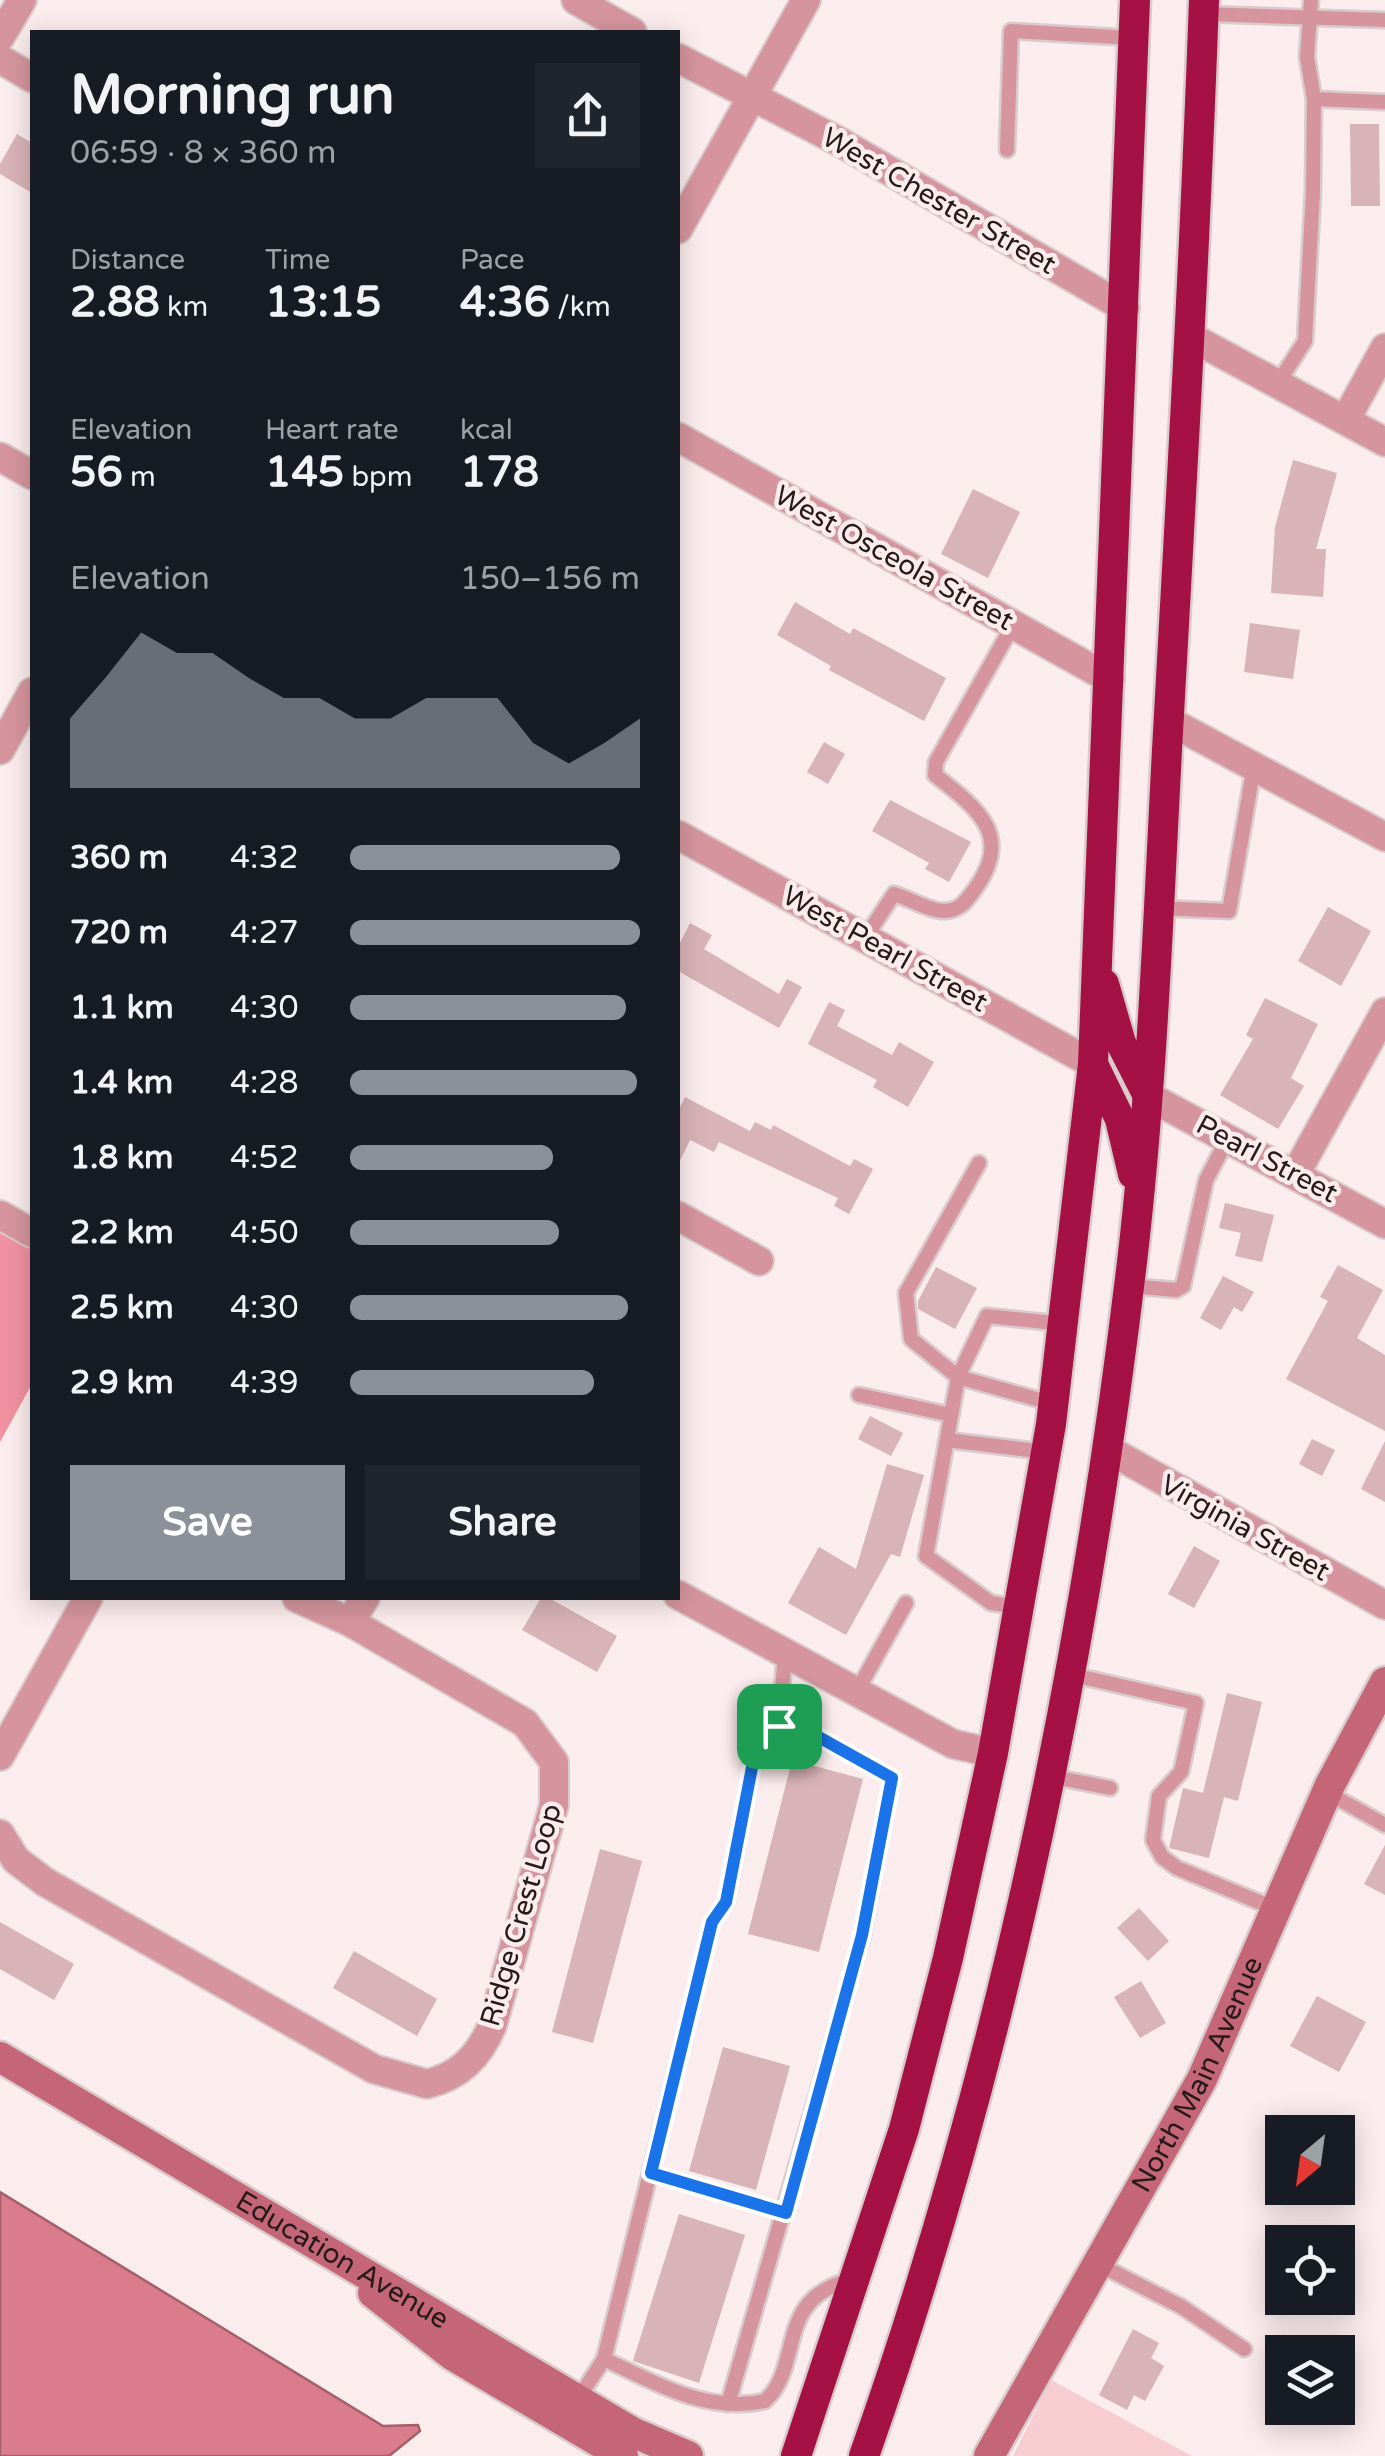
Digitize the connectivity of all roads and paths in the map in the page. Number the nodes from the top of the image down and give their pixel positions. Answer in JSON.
{"nodes":[{"id":1,"x":22,"y":0,"type":"edge"},
{"id":2,"x":576,"y":0,"type":"edge"},
{"id":3,"x":806,"y":0,"type":"edge"},
{"id":4,"x":1135,"y":0,"type":"edge"},
{"id":5,"x":1311,"y":0,"type":"edge"},
{"id":6,"x":1203,"y":7,"type":"edge"},
{"id":7,"x":1310,"y":19,"type":"junction"},
{"id":8,"x":1385,"y":20,"type":"edge"},
{"id":9,"x":628,"y":30,"type":"edge"},
{"id":10,"x":0,"y":37,"type":"edge"},
{"id":11,"x":1134,"y":38,"type":"junction"},
{"id":12,"x":0,"y":59,"type":"edge"},
{"id":13,"x":680,"y":59,"type":"edge"},
{"id":14,"x":30,"y":77,"type":"edge"},
{"id":15,"x":752,"y":96,"type":"junction"},
{"id":16,"x":1314,"y":100,"type":"junction"},
{"id":17,"x":1385,"y":102,"type":"edge"},
{"id":18,"x":1007,"y":150,"type":"dead end"},
{"id":19,"x":680,"y":225,"type":"edge"},
{"id":20,"x":1125,"y":308,"type":"junction"},
{"id":21,"x":1190,"y":336,"type":"junction"},
{"id":22,"x":1385,"y":348,"type":"edge"},
{"id":23,"x":1278,"y":383,"type":"junction"},
{"id":24,"x":1346,"y":419,"type":"junction"},
{"id":25,"x":680,"y":438,"type":"edge"},
{"id":26,"x":1385,"y":442,"type":"edge"},
{"id":27,"x":0,"y":456,"type":"edge"},
{"id":28,"x":30,"y":474,"type":"edge"},
{"id":29,"x":1013,"y":625,"type":"junction"},
{"id":30,"x":1110,"y":679,"type":"junction"},
{"id":31,"x":30,"y":696,"type":"edge"},
{"id":32,"x":1168,"y":721,"type":"junction"},
{"id":33,"x":0,"y":750,"type":"edge"},
{"id":34,"x":1254,"y":766,"type":"junction"},
{"id":35,"x":680,"y":836,"type":"edge"},
{"id":36,"x":1385,"y":837,"type":"edge"},
{"id":37,"x":1158,"y":908,"type":"junction"},
{"id":38,"x":865,"y":938,"type":"junction"},
{"id":39,"x":1098,"y":962,"type":"junction"},
{"id":40,"x":1385,"y":1012,"type":"edge"},
{"id":41,"x":1093,"y":1064,"type":"junction"},
{"id":42,"x":1148,"y":1096,"type":"junction"},
{"id":43,"x":1228,"y":1137,"type":"junction"},
{"id":44,"x":979,"y":1163,"type":"dead end"},
{"id":45,"x":1296,"y":1173,"type":"junction"},
{"id":46,"x":1139,"y":1196,"type":"junction"},
{"id":47,"x":0,"y":1215,"type":"edge"},
{"id":48,"x":680,"y":1217,"type":"edge"},
{"id":49,"x":1385,"y":1224,"type":"edge"},
{"id":50,"x":30,"y":1233,"type":"edge"},
{"id":51,"x":759,"y":1261,"type":"dead end"},
{"id":52,"x":1128,"y":1286,"type":"junction"},
{"id":53,"x":1064,"y":1324,"type":"junction"},
{"id":54,"x":958,"y":1377,"type":"junction"},
{"id":55,"x":859,"y":1395,"type":"dead end"},
{"id":56,"x":1054,"y":1404,"type":"junction"},
{"id":57,"x":951,"y":1415,"type":"junction"},
{"id":58,"x":947,"y":1440,"type":"junction"},
{"id":59,"x":1107,"y":1450,"type":"junction"},
{"id":60,"x":1046,"y":1452,"type":"junction"},
{"id":61,"x":680,"y":1597,"type":"edge"},
{"id":62,"x":87,"y":1600,"type":"edge"},
{"id":63,"x":301,"y":1600,"type":"edge"},
{"id":64,"x":364,"y":1600,"type":"edge"},
{"id":65,"x":906,"y":1603,"type":"dead end"},
{"id":66,"x":1385,"y":1605,"type":"edge"},
{"id":67,"x":1020,"y":1607,"type":"junction"},
{"id":68,"x":350,"y":1622,"type":"junction"},
{"id":69,"x":784,"y":1654,"type":"junction"},
{"id":70,"x":1068,"y":1674,"type":"junction"},
{"id":71,"x":1385,"y":1682,"type":"edge"},
{"id":72,"x":856,"y":1693,"type":"junction"},
{"id":73,"x":779,"y":1726,"type":"junction"},
{"id":74,"x":993,"y":1754,"type":"junction"},
{"id":75,"x":0,"y":1756,"type":"edge"},
{"id":76,"x":1049,"y":1776,"type":"junction"},
{"id":77,"x":1110,"y":1788,"type":"dead end"},
{"id":78,"x":1328,"y":1792,"type":"junction"},
{"id":79,"x":1385,"y":1826,"type":"edge"},
{"id":80,"x":0,"y":1834,"type":"edge"},
{"id":81,"x":1278,"y":1910,"type":"junction"},
{"id":82,"x":0,"y":2057,"type":"edge"},
{"id":83,"x":651,"y":2173,"type":"junction"},
{"id":84,"x":786,"y":2213,"type":"junction"},
{"id":85,"x":1098,"y":2264,"type":"junction"},
{"id":86,"x":854,"y":2279,"type":"junction"},
{"id":87,"x":1244,"y":2349,"type":"dead end"},
{"id":88,"x":604,"y":2358,"type":"junction"},
{"id":89,"x":728,"y":2404,"type":"junction"},
{"id":90,"x":570,"y":2410,"type":"junction"},
{"id":91,"x":623,"y":2456,"type":"edge"},
{"id":92,"x":688,"y":2456,"type":"edge"},
{"id":93,"x":796,"y":2456,"type":"edge"},
{"id":94,"x":864,"y":2456,"type":"edge"},
{"id":95,"x":989,"y":2456,"type":"edge"}],
"edges":[{"from":1,"to":10,"type":"street"},
{"from":2,"to":9,"type":"street"},
{"from":3,"to":15,"type":"street"},
{"from":4,"to":11,"type":"highway"},
{"from":5,"to":7,"type":"lane"},
{"from":6,"to":7,"type":"lane"},
{"from":6,"to":21,"type":"highway"},
{"from":7,"to":8,"type":"lane"},
{"from":7,"to":16,"type":"lane"},
{"from":11,"to":18,"type":"lane"},
{"from":11,"to":20,"type":"highway"},
{"from":12,"to":14,"type":"street"},
{"from":13,"to":15,"type":"street","name":"West Chester Street"},
{"from":15,"to":19,"type":"street"},
{"from":15,"to":20,"type":"street","name":"West Chester Street"},
{"from":16,"to":17,"type":"lane"},
{"from":16,"to":23,"type":"lane"},
{"from":20,"to":30,"type":"highway"},
{"from":21,"to":23,"type":"street"},
{"from":21,"to":32,"type":"highway"},
{"from":22,"to":24,"type":"street"},
{"from":23,"to":24,"type":"street"},
{"from":24,"to":26,"type":"street"},
{"from":25,"to":29,"type":"street","name":"West Osceola Street"},
{"from":27,"to":28,"type":"street"},
{"from":29,"to":30,"type":"street","name":"West Osceola Street"},
{"from":29,"to":38,"type":"lane"},
{"from":30,"to":39,"type":"highway"},
{"from":31,"to":33,"type":"street"},
{"from":32,"to":34,"type":"street"},
{"from":32,"to":37,"type":"highway"},
{"from":34,"to":36,"type":"street"},
{"from":34,"to":37,"type":"lane"},
{"from":35,"to":38,"type":"street","name":"West Pearl Street"},
{"from":37,"to":42,"type":"highway"},
{"from":38,"to":41,"type":"street","name":"West Pearl Street"},
{"from":39,"to":41,"type":"highway"},
{"from":39,"to":42,"type":"highway"},
{"from":40,"to":45,"type":"street"},
{"from":41,"to":46,"type":"highway"},
{"from":41,"to":53,"type":"highway"},
{"from":42,"to":43,"type":"street","name":"Pearl Street"},
{"from":42,"to":46,"type":"highway"},
{"from":43,"to":45,"type":"street","name":"Pearl Street"},
{"from":43,"to":52,"type":"lane"},
{"from":44,"to":54,"type":"lane"},
{"from":45,"to":49,"type":"street","name":"Pearl Street"},
{"from":46,"to":52,"type":"highway"},
{"from":47,"to":50,"type":"street"},
{"from":48,"to":51,"type":"street"},
{"from":52,"to":59,"type":"highway"},
{"from":53,"to":54,"type":"lane"},
{"from":53,"to":56,"type":"highway"},
{"from":54,"to":56,"type":"lane"},
{"from":54,"to":57,"type":"lane"},
{"from":55,"to":57,"type":"lane"},
{"from":56,"to":60,"type":"highway"},
{"from":57,"to":58,"type":"lane"},
{"from":58,"to":60,"type":"lane"},
{"from":58,"to":67,"type":"lane"},
{"from":59,"to":66,"type":"street","name":"Virginia Street"},
{"from":59,"to":70,"type":"highway"},
{"from":60,"to":67,"type":"highway"},
{"from":61,"to":69,"type":"street"},
{"from":62,"to":75,"type":"street"},
{"from":63,"to":68,"type":"street","name":"Ridge Crest Loop"},
{"from":64,"to":68,"type":"street"},
{"from":65,"to":72,"type":"lane"},
{"from":67,"to":74,"type":"highway"},
{"from":68,"to":80,"type":"street","name":"Ridge Crest Loop"},
{"from":69,"to":72,"type":"street"},
{"from":69,"to":73,"type":"lane"},
{"from":70,"to":76,"type":"highway"},
{"from":70,"to":81,"type":"lane"},
{"from":71,"to":78,"type":"street","name":"North Main Avenue"},
{"from":72,"to":74,"type":"street"},
{"from":73,"to":83,"type":"lane"},
{"from":73,"to":84,"type":"lane"},
{"from":74,"to":86,"type":"highway"},
{"from":76,"to":77,"type":"lane"},
{"from":76,"to":94,"type":"highway"},
{"from":78,"to":79,"type":"lane"},
{"from":78,"to":81,"type":"street","name":"North Main Avenue"},
{"from":81,"to":85,"type":"street","name":"North Main Avenue"},
{"from":82,"to":90,"type":"street","name":"Education Avenue"},
{"from":83,"to":84,"type":"lane"},
{"from":83,"to":88,"type":"lane"},
{"from":84,"to":89,"type":"lane"},
{"from":85,"to":87,"type":"lane"},
{"from":85,"to":95,"type":"street","name":"North Main Avenue"},
{"from":86,"to":89,"type":"lane"},
{"from":86,"to":93,"type":"highway"},
{"from":88,"to":89,"type":"lane"},
{"from":88,"to":90,"type":"lane"},
{"from":90,"to":91,"type":"street"},
{"from":90,"to":92,"type":"street"}]}
